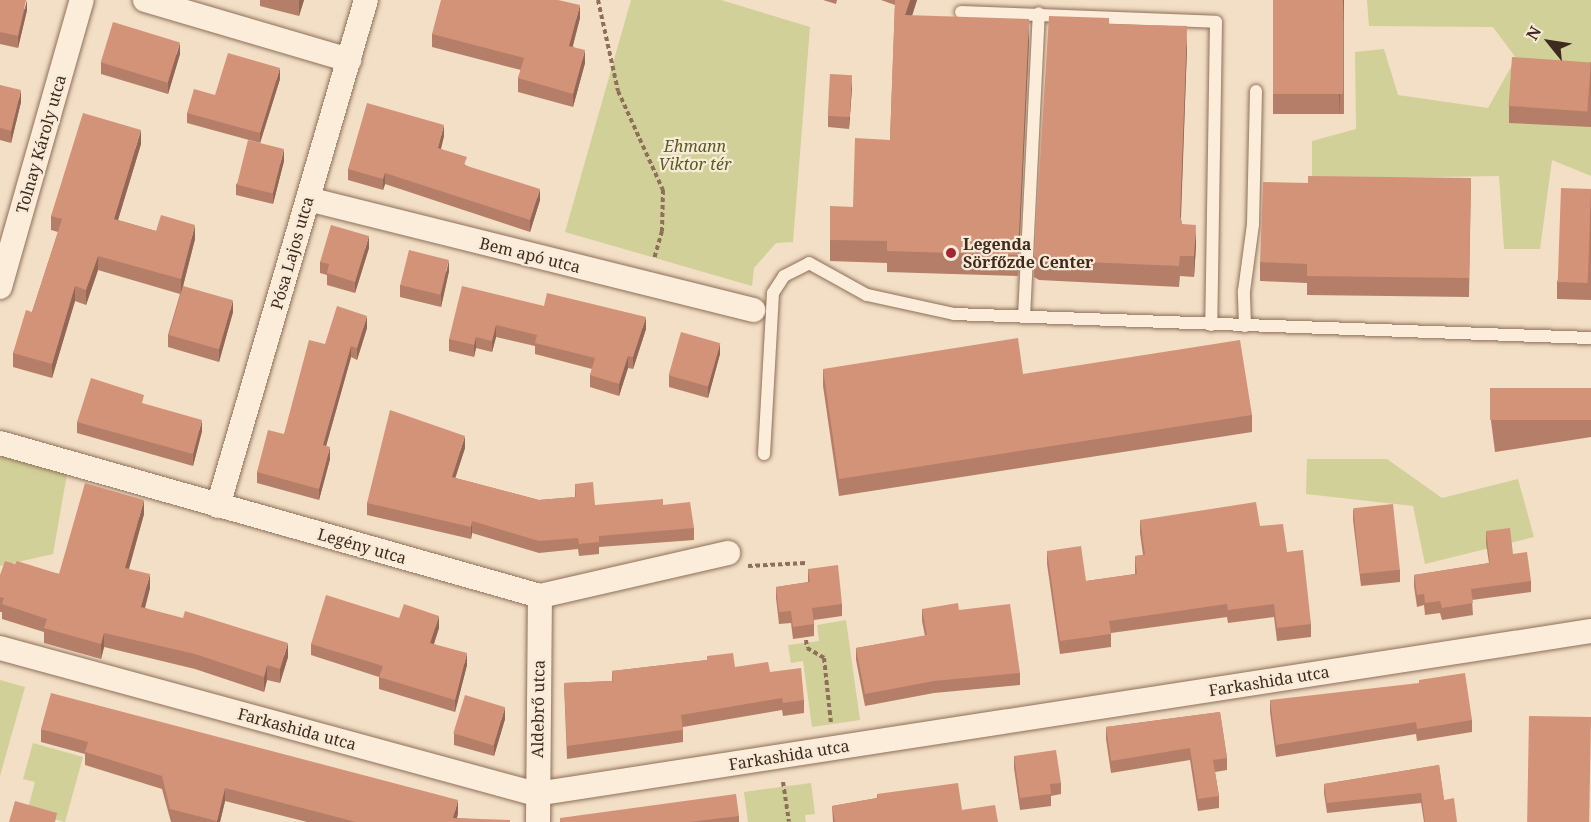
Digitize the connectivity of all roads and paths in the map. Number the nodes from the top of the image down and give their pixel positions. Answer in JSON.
{"nodes":[{"id":1,"x":82,"y":0,"type":"edge"},
{"id":2,"x":145,"y":0,"type":"edge"},
{"id":3,"x":366,"y":0,"type":"edge"},
{"id":4,"x":598,"y":0,"type":"edge"},
{"id":5,"x":962,"y":12,"type":"dead end"},
{"id":6,"x":1039,"y":13,"type":"junction"},
{"id":7,"x":349,"y":60,"type":"junction"},
{"id":8,"x":1256,"y":91,"type":"dead end"},
{"id":9,"x":308,"y":199,"type":"junction"},
{"id":10,"x":647,"y":284,"type":"junction"},
{"id":11,"x":0,"y":287,"type":"edge"},
{"id":12,"x":753,"y":310,"type":"dead end"},
{"id":13,"x":1024,"y":317,"type":"junction"},
{"id":14,"x":1211,"y":325,"type":"junction"},
{"id":15,"x":1245,"y":326,"type":"junction"},
{"id":16,"x":1591,"y":338,"type":"edge"},
{"id":17,"x":0,"y":443,"type":"edge"},
{"id":18,"x":764,"y":454,"type":"dead end"},
{"id":19,"x":218,"y":506,"type":"junction"},
{"id":20,"x":728,"y":553,"type":"joint"},
{"id":21,"x":806,"y":563,"type":"dead end"},
{"id":22,"x":540,"y":596,"type":"junction"},
{"id":23,"x":1591,"y":631,"type":"edge"},
{"id":24,"x":806,"y":640,"type":"edge"},
{"id":25,"x":0,"y":648,"type":"edge"},
{"id":26,"x":832,"y":727,"type":"dead end"},
{"id":27,"x":783,"y":782,"type":"dead end"},
{"id":28,"x":536,"y":794,"type":"junction"},
{"id":29,"x":538,"y":822,"type":"edge"},
{"id":30,"x":789,"y":822,"type":"edge"}],
"edges":[{"from":1,"to":11,"type":"street","name":"Tolnay Károly utca"},
{"from":2,"to":7,"type":"street"},
{"from":3,"to":7,"type":"street","name":"Pósa Lajos utca"},
{"from":4,"to":10,"type":"path"},
{"from":5,"to":6,"type":"lane"},
{"from":6,"to":13,"type":"lane"},
{"from":6,"to":14,"type":"lane"},
{"from":7,"to":9,"type":"street","name":"Pósa Lajos utca"},
{"from":8,"to":15,"type":"lane"},
{"from":9,"to":10,"type":"street","name":"Bem apó utca"},
{"from":9,"to":19,"type":"street","name":"Pósa Lajos utca"},
{"from":10,"to":12,"type":"street","name":"Bem apó utca"},
{"from":13,"to":14,"type":"lane"},
{"from":13,"to":18,"type":"lane"},
{"from":14,"to":15,"type":"lane"},
{"from":15,"to":16,"type":"lane"},
{"from":17,"to":19,"type":"street","name":"Legény utca"},
{"from":19,"to":22,"type":"street","name":"Legény utca"},
{"from":20,"to":21,"type":"path"},
{"from":20,"to":22,"type":"street","name":"Legény utca"},
{"from":22,"to":28,"type":"street","name":"Aldebrő utca"},
{"from":23,"to":28,"type":"street","name":"Farkashida utca"},
{"from":24,"to":26,"type":"path"},
{"from":25,"to":28,"type":"street","name":"Farkashida utca"},
{"from":27,"to":30,"type":"path"},
{"from":28,"to":29,"type":"street","name":"Aldebrő utca"}]}
